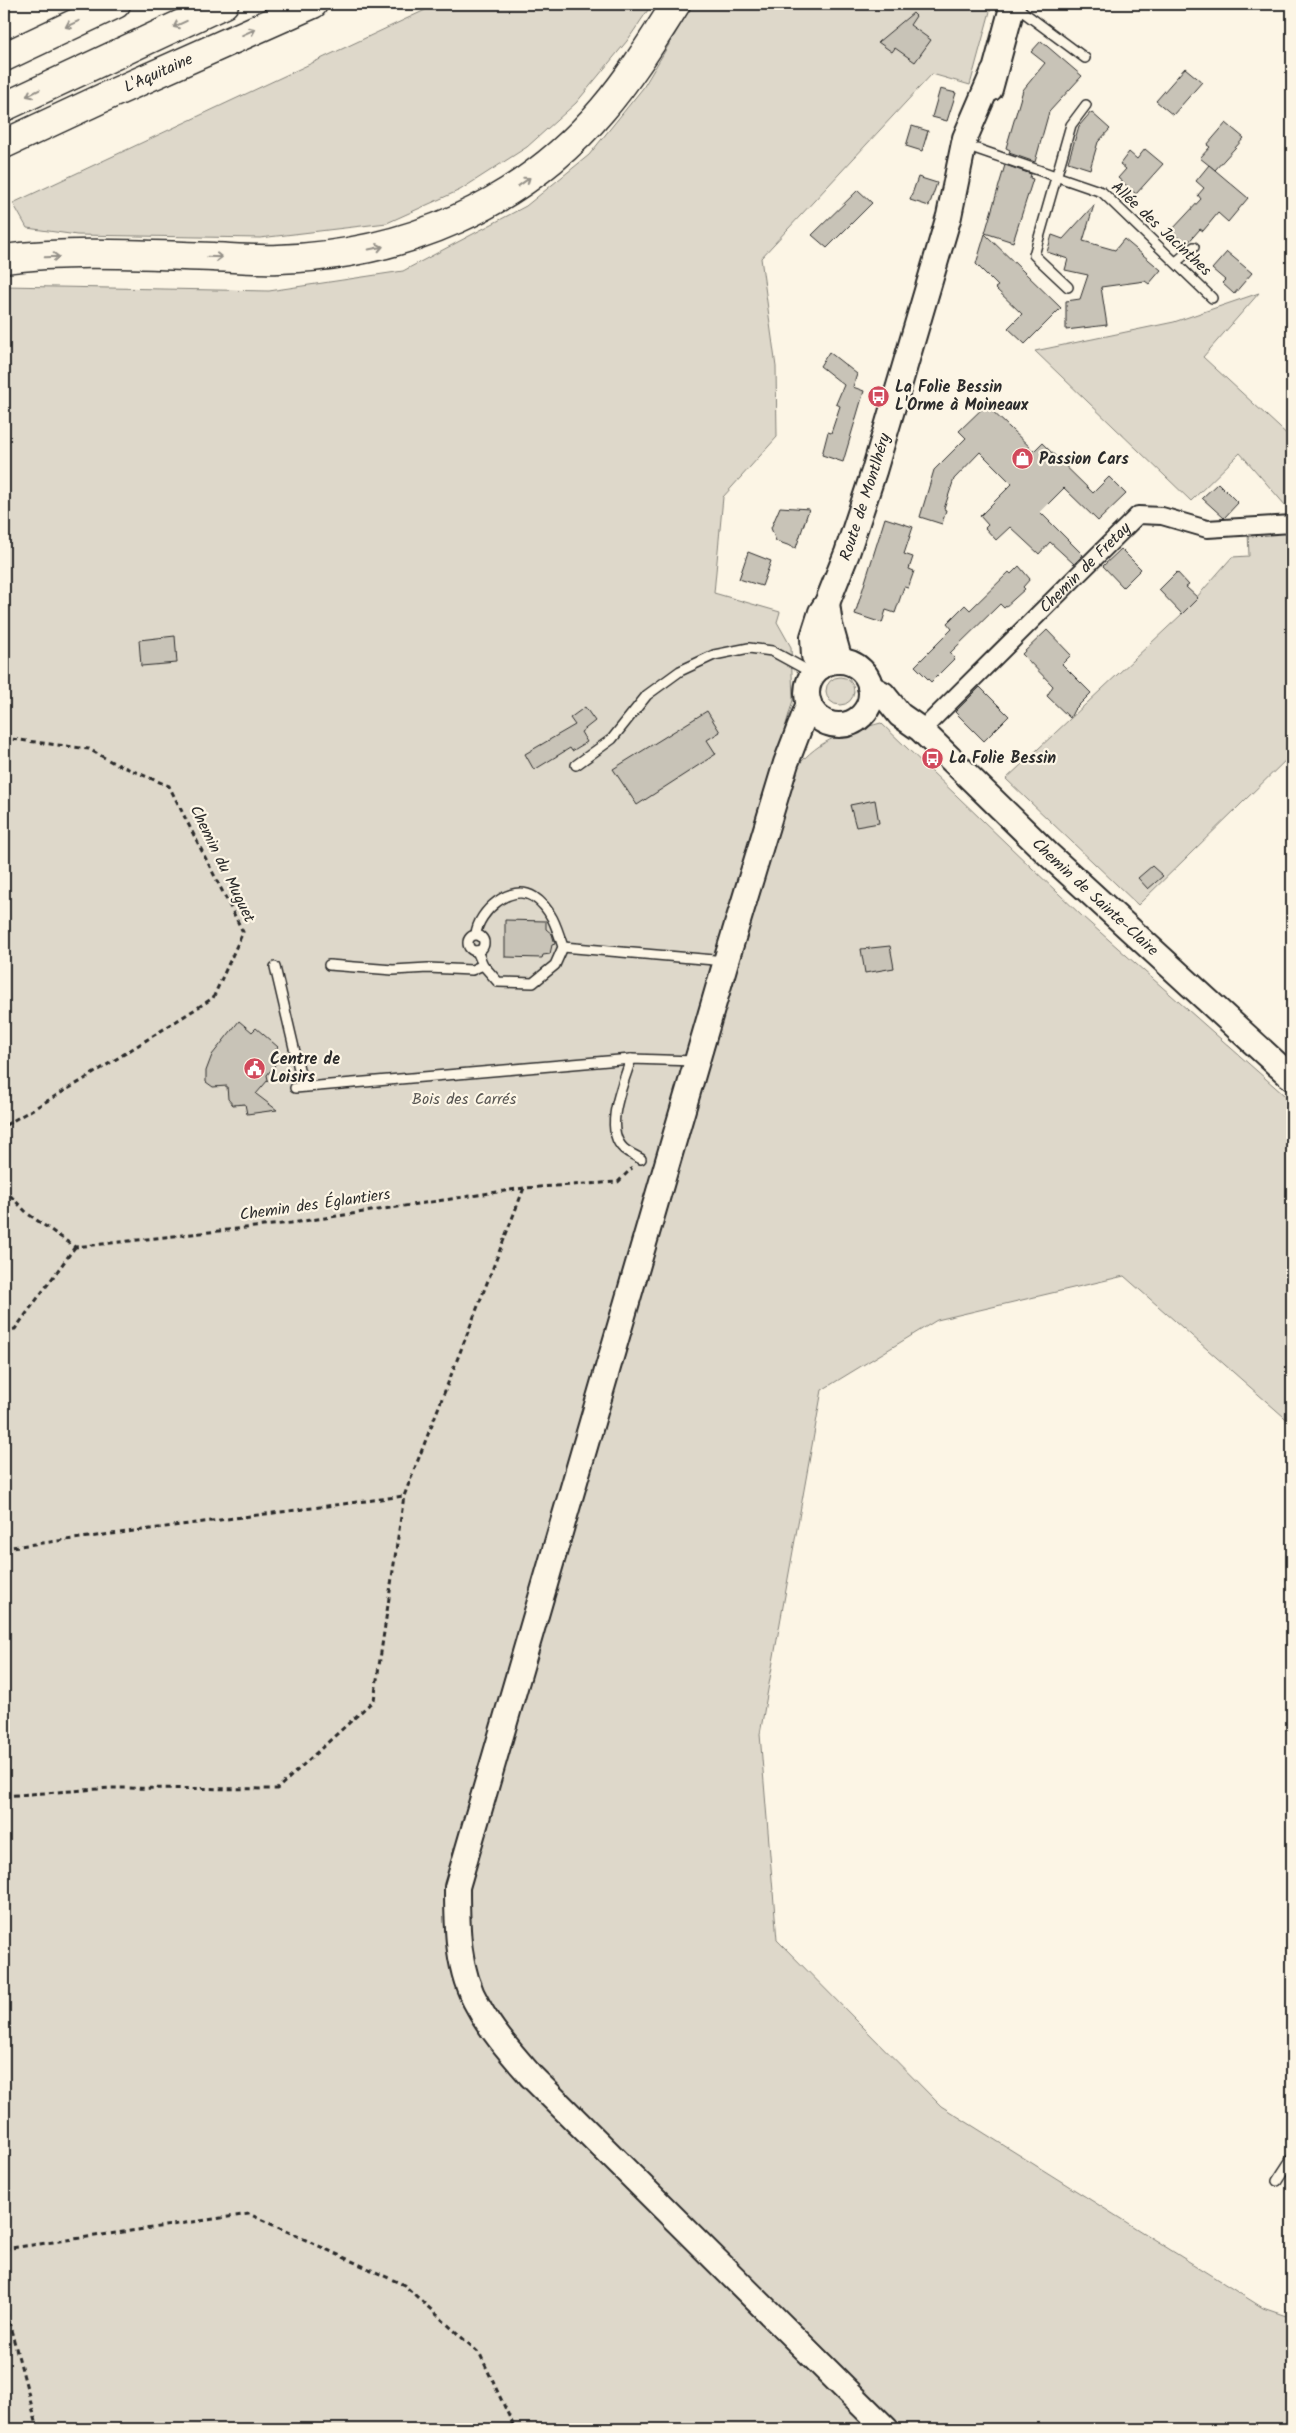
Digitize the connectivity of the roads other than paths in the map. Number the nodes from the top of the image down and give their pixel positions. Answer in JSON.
{"nodes":[{"id":1,"x":116,"y":4,"type":"edge"},
{"id":2,"x":224,"y":4,"type":"edge"},
{"id":3,"x":313,"y":4,"type":"edge"},
{"id":4,"x":676,"y":4,"type":"edge"},
{"id":5,"x":1013,"y":4,"type":"edge"},
{"id":6,"x":4,"y":57,"type":"edge"},
{"id":7,"x":1085,"y":58,"type":"dead end"},
{"id":8,"x":993,"y":73,"type":"junction"},
{"id":9,"x":109,"y":94,"type":"junction"},
{"id":10,"x":1086,"y":105,"type":"dead end"},
{"id":11,"x":4,"y":107,"type":"edge"},
{"id":12,"x":4,"y":144,"type":"edge"},
{"id":13,"x":978,"y":149,"type":"junction"},
{"id":14,"x":4,"y":162,"type":"edge"},
{"id":15,"x":1058,"y":175,"type":"junction"},
{"id":16,"x":949,"y":216,"type":"junction"},
{"id":17,"x":1194,"y":247,"type":"dead end"},
{"id":18,"x":4,"y":259,"type":"edge"},
{"id":19,"x":1176,"y":262,"type":"junction"},
{"id":20,"x":1068,"y":287,"type":"dead end"},
{"id":21,"x":1212,"y":298,"type":"dead end"},
{"id":22,"x":1292,"y":524,"type":"edge"},
{"id":23,"x":825,"y":668,"type":"junction"},
{"id":24,"x":870,"y":687,"type":"junction"},
{"id":25,"x":809,"y":703,"type":"junction"},
{"id":26,"x":900,"y":715,"type":"junction"},
{"id":27,"x":847,"y":722,"type":"junction"},
{"id":28,"x":920,"y":729,"type":"junction"},
{"id":29,"x":786,"y":763,"type":"junction"},
{"id":30,"x":576,"y":766,"type":"dead end"},
{"id":31,"x":563,"y":947,"type":"junction"},
{"id":32,"x":726,"y":961,"type":"junction"},
{"id":33,"x":483,"y":964,"type":"junction"},
{"id":34,"x":330,"y":965,"type":"dead end"},
{"id":35,"x":275,"y":967,"type":"dead end"},
{"id":36,"x":631,"y":1059,"type":"junction"},
{"id":37,"x":698,"y":1061,"type":"junction"},
{"id":38,"x":1292,"y":1078,"type":"edge"},
{"id":39,"x":641,"y":1159,"type":"road end"},
{"id":40,"x":1292,"y":2158,"type":"edge"},
{"id":41,"x":1277,"y":2181,"type":"dead end"},
{"id":42,"x":886,"y":2429,"type":"edge"}],
"edges":[{"from":1,"to":6,"type":"highway","one_way":true},
{"from":2,"to":11,"type":"highway","one_way":true},
{"from":9,"to":3,"type":"highway","name":"L'Aquitaine","one_way":true},
{"from":18,"to":4,"type":"highway","one_way":true},
{"from":5,"to":7,"type":"lane"},
{"from":5,"to":8,"type":"main road","name":"Route de Montlhéry"},
{"from":8,"to":13,"type":"main road","name":"Route de Montlhéry"},
{"from":8,"to":16,"type":"main road","name":"Route de Montlhéry"},
{"from":9,"to":12,"type":"highway","name":"L'Aquitaine"},
{"from":9,"to":14,"type":"highway"},
{"from":10,"to":15,"type":"lane"},
{"from":13,"to":15,"type":"lane","name":"Allée des Jacinthes"},
{"from":13,"to":16,"type":"main road","name":"Route de Montlhéry"},
{"from":15,"to":19,"type":"lane","name":"Allée des Jacinthes"},
{"from":15,"to":20,"type":"lane"},
{"from":16,"to":23,"type":"main road","name":"Route de Montlhéry"},
{"from":17,"to":19,"type":"lane"},
{"from":19,"to":21,"type":"lane","name":"Allée des Jacinthes"},
{"from":22,"to":28,"type":"street","name":"Chemin de Fretay"},
{"from":23,"to":24,"type":"main road"},
{"from":23,"to":25,"type":"main road"},
{"from":23,"to":30,"type":"lane"},
{"from":24,"to":26,"type":"main road","name":"Chemin de Sainte-Claire"},
{"from":24,"to":27,"type":"main road"},
{"from":25,"to":27,"type":"main road"},
{"from":25,"to":29,"type":"main road"},
{"from":26,"to":27,"type":"main road"},
{"from":26,"to":28,"type":"main road","name":"Chemin de Sainte-Claire"},
{"from":27,"to":29,"type":"main road"},
{"from":28,"to":38,"type":"main road","name":"Chemin de Sainte-Claire"},
{"from":29,"to":32,"type":"main road"},
{"from":31,"to":32,"type":"lane"},
{"from":31,"to":33,"type":"lane"},
{"from":31,"to":33,"type":"lane"},
{"from":32,"to":37,"type":"main road"},
{"from":33,"to":34,"type":"lane"},
{"from":35,"to":36,"type":"lane"},
{"from":36,"to":37,"type":"lane"},
{"from":36,"to":39,"type":"lane"},
{"from":37,"to":42,"type":"main road"},
{"from":40,"to":41,"type":"lane"}]}
